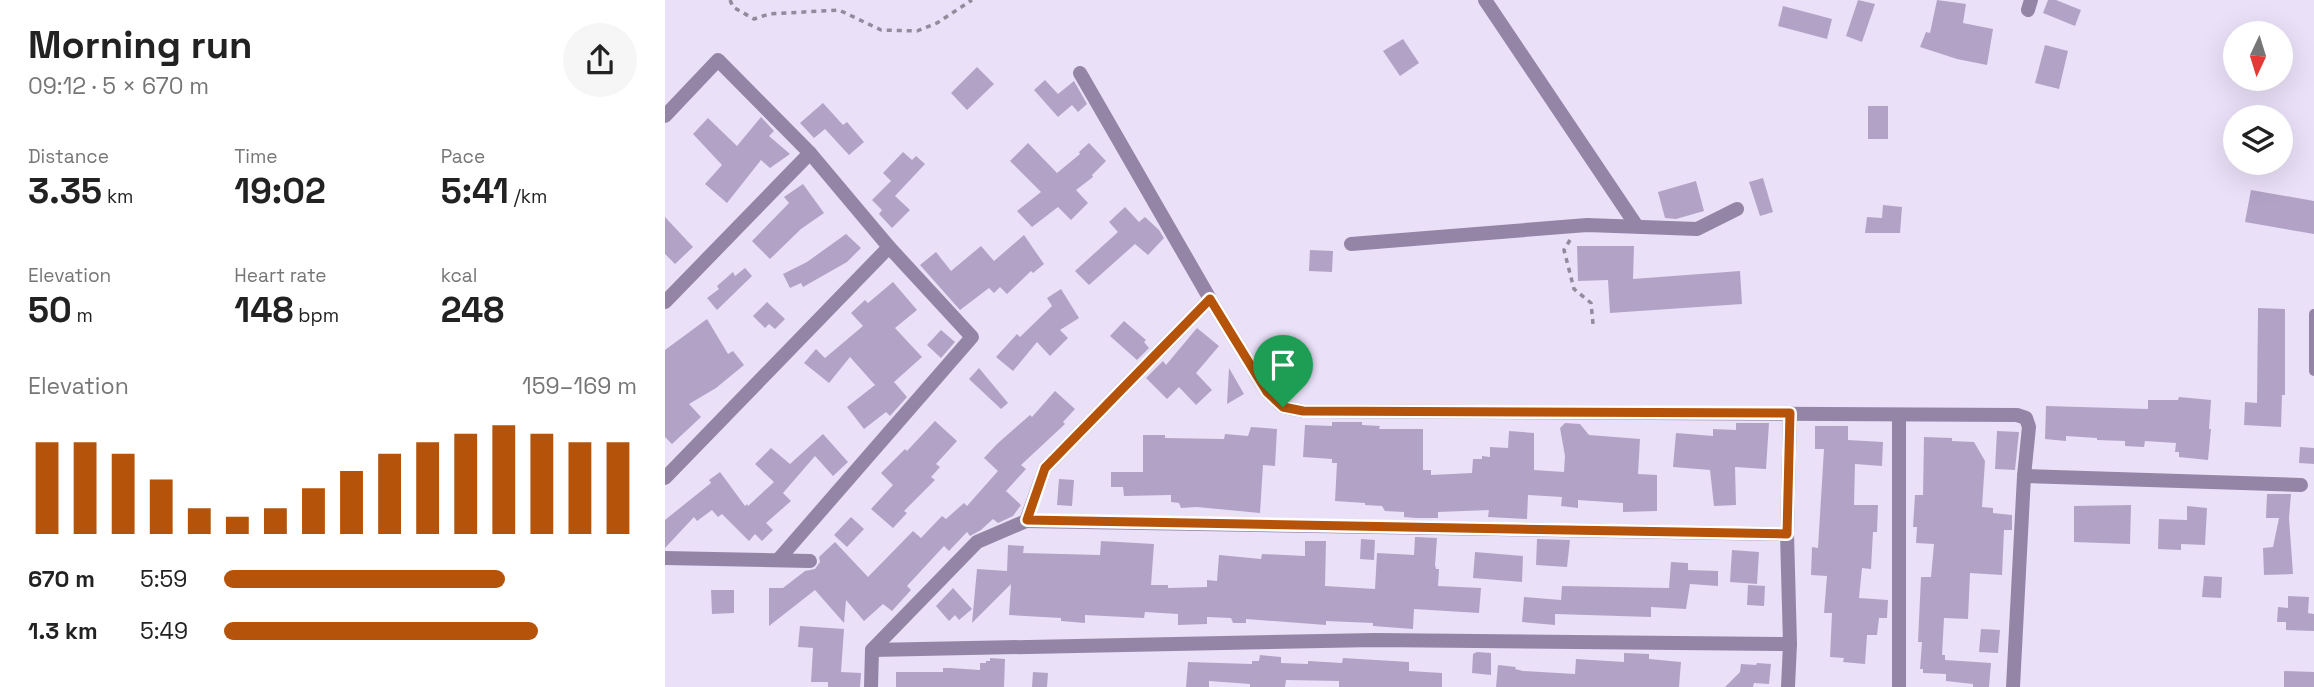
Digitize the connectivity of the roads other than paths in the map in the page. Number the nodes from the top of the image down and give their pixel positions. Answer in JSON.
{"nodes":[{"id":1,"x":1485,"y":0,"type":"edge"},
{"id":2,"x":1080,"y":73,"type":"dead end"},
{"id":3,"x":665,"y":116,"type":"edge"},
{"id":4,"x":810,"y":153,"type":"junction"},
{"id":5,"x":1737,"y":209,"type":"dead end"},
{"id":6,"x":1636,"y":225,"type":"junction"},
{"id":7,"x":1351,"y":244,"type":"dead end"},
{"id":8,"x":889,"y":247,"type":"junction"},
{"id":9,"x":1210,"y":299,"type":"junction"},
{"id":10,"x":665,"y":302,"type":"edge"},
{"id":11,"x":2314,"y":314,"type":"edge"},
{"id":12,"x":2314,"y":370,"type":"edge"},
{"id":13,"x":1790,"y":413,"type":"junction"},
{"id":14,"x":1899,"y":415,"type":"junction"},
{"id":15,"x":2024,"y":476,"type":"junction"},
{"id":16,"x":665,"y":478,"type":"edge"},
{"id":17,"x":2301,"y":485,"type":"dead end"},
{"id":18,"x":1027,"y":520,"type":"junction"},
{"id":19,"x":1787,"y":534,"type":"junction"},
{"id":20,"x":665,"y":558,"type":"edge"},
{"id":21,"x":778,"y":560,"type":"junction"},
{"id":22,"x":810,"y":561,"type":"dead end"},
{"id":23,"x":1790,"y":644,"type":"junction"},
{"id":24,"x":872,"y":650,"type":"junction"},
{"id":25,"x":871,"y":687,"type":"edge"},
{"id":26,"x":1788,"y":687,"type":"edge"},
{"id":27,"x":1899,"y":687,"type":"edge"},
{"id":28,"x":2013,"y":687,"type":"edge"}],
"edges":[{"from":1,"to":6,"type":"street"},
{"from":2,"to":9,"type":"street"},
{"from":3,"to":4,"type":"street"},
{"from":4,"to":8,"type":"street"},
{"from":4,"to":10,"type":"street"},
{"from":5,"to":6,"type":"street"},
{"from":6,"to":7,"type":"street"},
{"from":8,"to":16,"type":"street"},
{"from":8,"to":21,"type":"street"},
{"from":9,"to":13,"type":"street"},
{"from":9,"to":18,"type":"street"},
{"from":11,"to":12,"type":"lane"},
{"from":13,"to":14,"type":"street"},
{"from":13,"to":19,"type":"street"},
{"from":14,"to":15,"type":"street"},
{"from":14,"to":27,"type":"street"},
{"from":15,"to":17,"type":"street"},
{"from":15,"to":28,"type":"street"},
{"from":18,"to":19,"type":"street"},
{"from":18,"to":24,"type":"street"},
{"from":19,"to":23,"type":"street"},
{"from":20,"to":21,"type":"street"},
{"from":21,"to":22,"type":"street"},
{"from":23,"to":24,"type":"street"},
{"from":23,"to":26,"type":"street"},
{"from":24,"to":25,"type":"street"}]}
